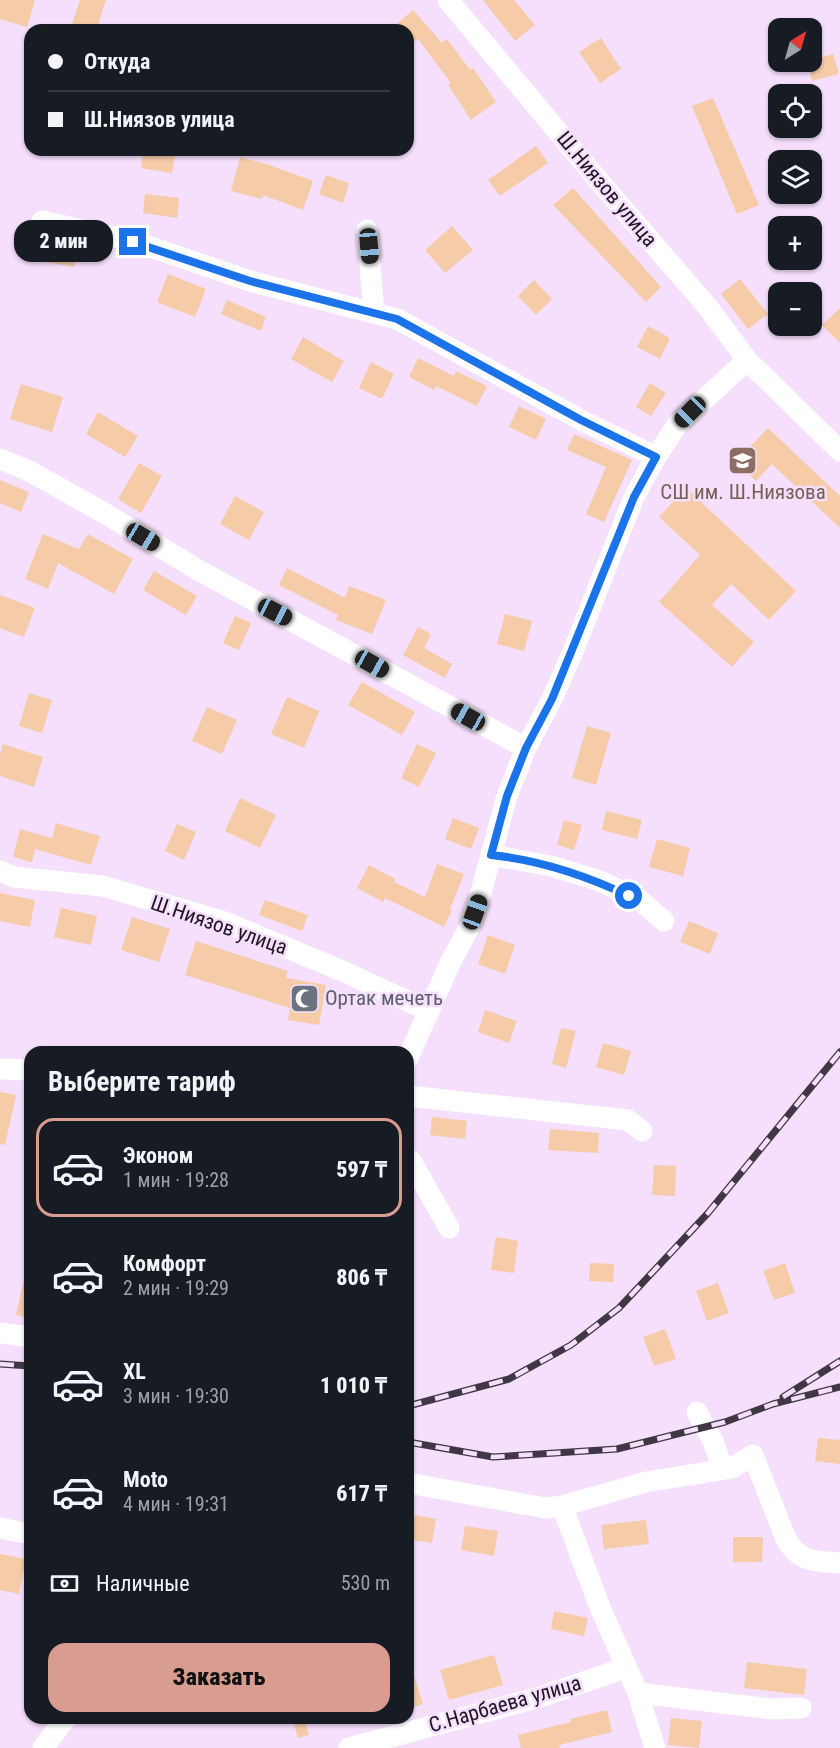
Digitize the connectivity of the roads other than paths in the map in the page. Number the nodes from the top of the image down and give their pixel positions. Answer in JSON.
{"nodes":[{"id":1,"x":448,"y":0,"type":"edge"},
{"id":2,"x":42,"y":221,"type":"dead end"},
{"id":3,"x":368,"y":230,"type":"dead end"},
{"id":4,"x":374,"y":313,"type":"junction"},
{"id":5,"x":747,"y":360,"type":"junction"},
{"id":6,"x":840,"y":451,"type":"edge"},
{"id":7,"x":656,"y":457,"type":"junction"},
{"id":8,"x":0,"y":459,"type":"edge"},
{"id":9,"x":526,"y":748,"type":"junction"},
{"id":10,"x":491,"y":855,"type":"junction"},
{"id":11,"x":0,"y":872,"type":"edge"},
{"id":12,"x":664,"y":921,"type":"dead end"},
{"id":13,"x":429,"y":1011,"type":"junction"},
{"id":14,"x":413,"y":1046,"type":"edge"},
{"id":15,"x":0,"y":1069,"type":"edge"},
{"id":16,"x":24,"y":1070,"type":"edge"},
{"id":17,"x":414,"y":1097,"type":"edge"},
{"id":18,"x":642,"y":1131,"type":"dead end"},
{"id":19,"x":414,"y":1168,"type":"edge"},
{"id":20,"x":449,"y":1228,"type":"dead end"},
{"id":21,"x":0,"y":1333,"type":"edge"},
{"id":22,"x":24,"y":1336,"type":"edge"},
{"id":23,"x":697,"y":1412,"type":"dead end"},
{"id":24,"x":723,"y":1469,"type":"junction"},
{"id":25,"x":414,"y":1484,"type":"edge"},
{"id":26,"x":562,"y":1506,"type":"junction"},
{"id":27,"x":0,"y":1528,"type":"edge"},
{"id":28,"x":24,"y":1533,"type":"edge"},
{"id":29,"x":840,"y":1563,"type":"edge"},
{"id":30,"x":625,"y":1668,"type":"junction"},
{"id":31,"x":638,"y":1693,"type":"junction"},
{"id":32,"x":801,"y":1708,"type":"dead end"},
{"id":33,"x":61,"y":1724,"type":"edge"},
{"id":34,"x":43,"y":1748,"type":"edge"},
{"id":35,"x":349,"y":1748,"type":"edge"},
{"id":36,"x":654,"y":1748,"type":"edge"}],
"edges":[{"from":1,"to":5,"type":"street","name":"Ш.Ниязов улица"},
{"from":2,"to":4,"type":"street"},
{"from":3,"to":4,"type":"street"},
{"from":4,"to":7,"type":"street"},
{"from":5,"to":6,"type":"street","name":"Ш.Ниязов улица"},
{"from":5,"to":7,"type":"street"},
{"from":7,"to":9,"type":"street"},
{"from":8,"to":9,"type":"street"},
{"from":9,"to":10,"type":"street"},
{"from":10,"to":12,"type":"street"},
{"from":10,"to":13,"type":"street"},
{"from":11,"to":13,"type":"street","name":"Ш.Ниязов улица"},
{"from":13,"to":14,"type":"street"},
{"from":15,"to":16,"type":"street"},
{"from":17,"to":18,"type":"street"},
{"from":19,"to":20,"type":"street"},
{"from":21,"to":22,"type":"street"},
{"from":23,"to":24,"type":"street"},
{"from":24,"to":26,"type":"street"},
{"from":24,"to":29,"type":"street"},
{"from":25,"to":26,"type":"street"},
{"from":26,"to":30,"type":"street"},
{"from":27,"to":28,"type":"street"},
{"from":30,"to":31,"type":"street"},
{"from":30,"to":35,"type":"street","name":"С.Нарбаева улица"},
{"from":31,"to":32,"type":"street"},
{"from":31,"to":36,"type":"street"},
{"from":33,"to":34,"type":"street"}]}
